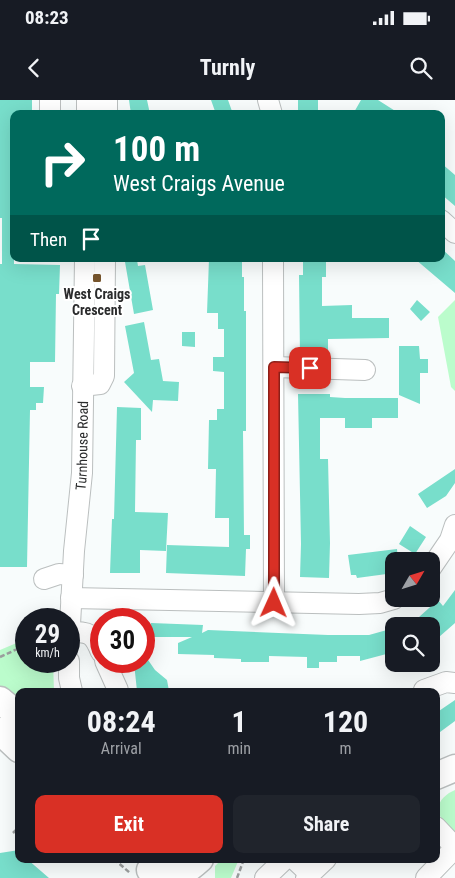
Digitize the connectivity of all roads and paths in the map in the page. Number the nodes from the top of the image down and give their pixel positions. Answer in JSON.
{"nodes":[{"id":1,"x":445,"y":224,"type":"edge"},
{"id":2,"x":455,"y":233,"type":"edge"},
{"id":3,"x":85,"y":262,"type":"edge"},
{"id":4,"x":105,"y":262,"type":"edge"},
{"id":5,"x":273,"y":262,"type":"edge"},
{"id":6,"x":274,"y":367,"type":"junction"},
{"id":7,"x":365,"y":370,"type":"dead end"},
{"id":8,"x":82,"y":386,"type":"junction"},
{"id":9,"x":455,"y":525,"type":"edge"},
{"id":10,"x":440,"y":555,"type":"edge"},
{"id":11,"x":72,"y":575,"type":"junction"},
{"id":12,"x":44,"y":579,"type":"dead end"},
{"id":13,"x":71,"y":598,"type":"junction"},
{"id":14,"x":385,"y":602,"type":"edge"},
{"id":15,"x":274,"y":603,"type":"junction"},
{"id":16,"x":70,"y":608,"type":"edge"},
{"id":17,"x":15,"y":650,"type":"edge"},
{"id":18,"x":0,"y":657,"type":"edge"},
{"id":19,"x":69,"y":673,"type":"edge"},
{"id":20,"x":110,"y":673,"type":"edge"},
{"id":21,"x":455,"y":683,"type":"edge"},
{"id":22,"x":71,"y":688,"type":"edge"},
{"id":23,"x":117,"y":688,"type":"edge"},
{"id":24,"x":430,"y":688,"type":"edge"},
{"id":25,"x":9,"y":714,"type":"edge"},
{"id":26,"x":15,"y":734,"type":"edge"},
{"id":27,"x":455,"y":768,"type":"edge"},
{"id":28,"x":440,"y":774,"type":"edge"},
{"id":29,"x":440,"y":831,"type":"edge"},
{"id":30,"x":455,"y":848,"type":"edge"},
{"id":31,"x":136,"y":863,"type":"edge"},
{"id":32,"x":243,"y":863,"type":"edge"},
{"id":33,"x":281,"y":863,"type":"edge"},
{"id":34,"x":297,"y":863,"type":"edge"},
{"id":35,"x":322,"y":863,"type":"edge"},
{"id":36,"x":169,"y":869,"type":"edge"},
{"id":37,"x":308,"y":876,"type":"edge"},
{"id":38,"x":237,"y":878,"type":"edge"},
{"id":39,"x":265,"y":878,"type":"edge"},
{"id":40,"x":426,"y":878,"type":"edge"}],
"edges":[{"from":1,"to":2,"type":"street"},
{"from":3,"to":8,"type":"street","name":"Turnhouse Road"},
{"from":4,"to":8,"type":"street"},
{"from":5,"to":6,"type":"street"},
{"from":6,"to":7,"type":"street"},
{"from":6,"to":15,"type":"street"},
{"from":8,"to":11,"type":"street","name":"Turnhouse Road"},
{"from":9,"to":10,"type":"street"},
{"from":11,"to":12,"type":"street"},
{"from":11,"to":13,"type":"street","name":"Turnhouse Road"},
{"from":13,"to":15,"type":"street"},
{"from":13,"to":16,"type":"street","name":"Turnhouse Road"},
{"from":14,"to":15,"type":"street"},
{"from":17,"to":18,"type":"path"},
{"from":19,"to":22,"type":"street"},
{"from":20,"to":23,"type":"street"},
{"from":21,"to":24,"type":"street"},
{"from":25,"to":26,"type":"main road"},
{"from":27,"to":28,"type":"main road"},
{"from":29,"to":30,"type":"street"},
{"from":30,"to":40,"type":"street"},
{"from":31,"to":36,"type":"path"},
{"from":32,"to":38,"type":"path"},
{"from":33,"to":39,"type":"street"},
{"from":34,"to":37,"type":"street"},
{"from":35,"to":37,"type":"street"}]}
